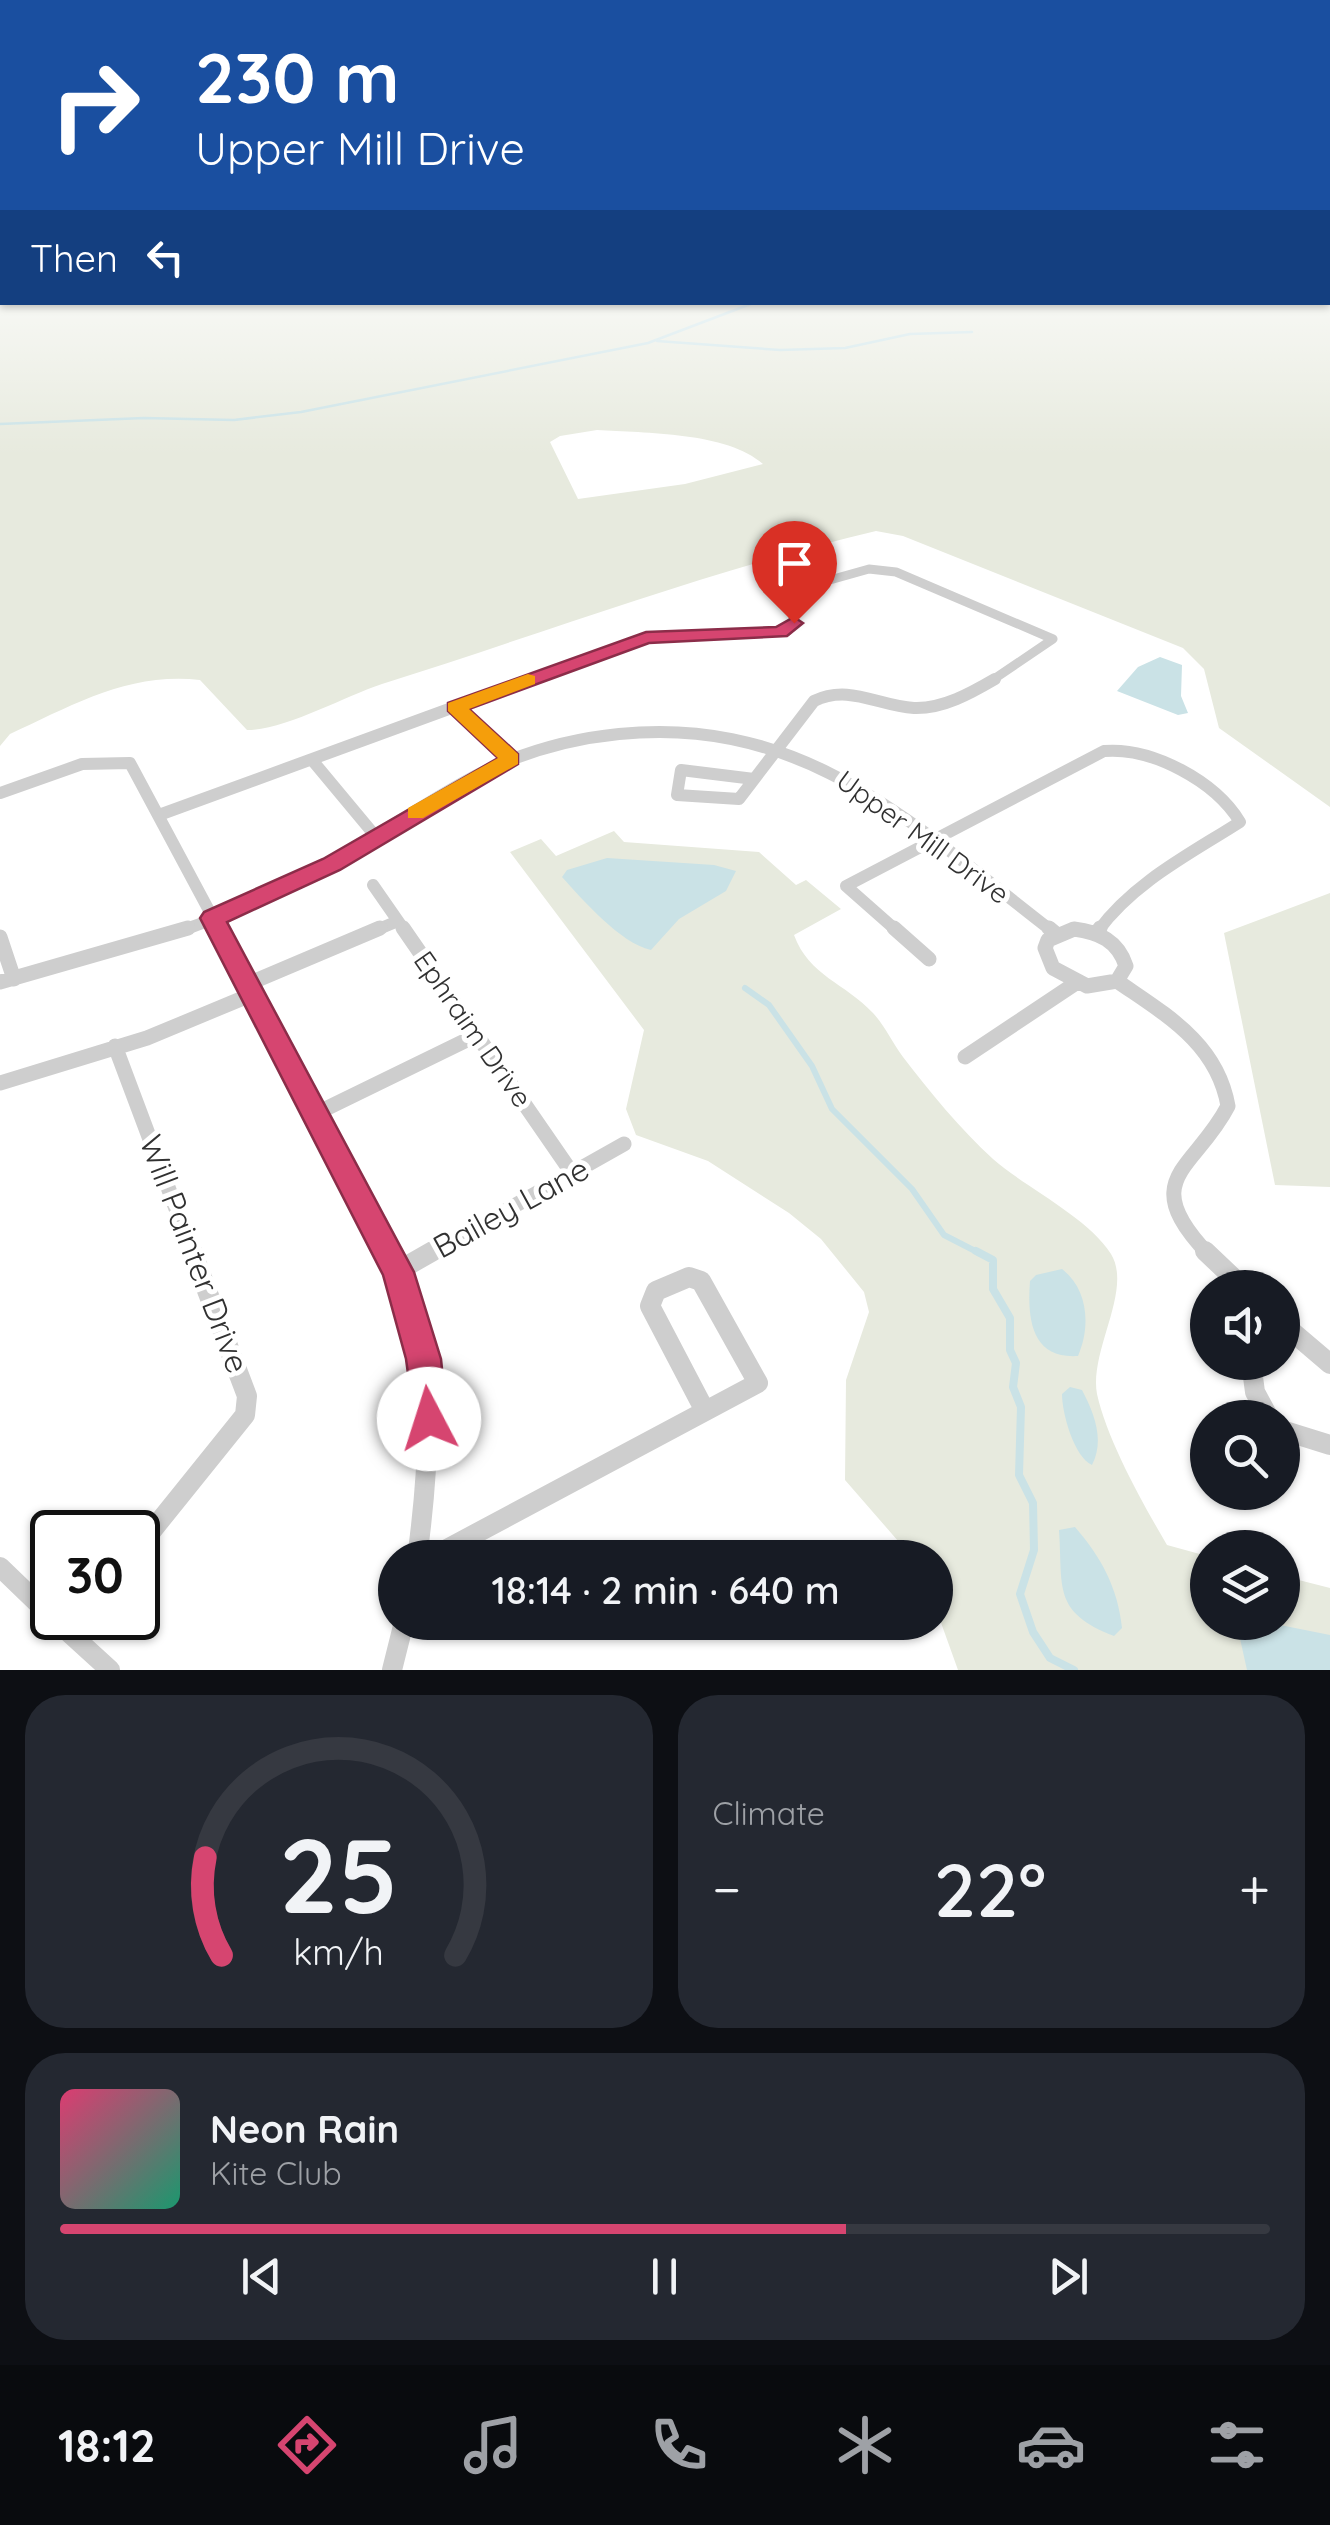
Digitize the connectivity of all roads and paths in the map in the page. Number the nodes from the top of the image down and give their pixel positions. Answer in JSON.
{"nodes":[{"id":1,"x":455,"y":707,"type":"junction"},
{"id":2,"x":778,"y":749,"type":"junction"},
{"id":3,"x":511,"y":759,"type":"junction"},
{"id":4,"x":312,"y":760,"type":"junction"},
{"id":5,"x":754,"y":778,"type":"junction"},
{"id":6,"x":0,"y":794,"type":"edge"},
{"id":7,"x":159,"y":815,"type":"junction"},
{"id":8,"x":377,"y":838,"type":"junction"},
{"id":9,"x":932,"y":841,"type":"junction"},
{"id":10,"x":373,"y":885,"type":"dead end"},
{"id":11,"x":212,"y":918,"type":"junction"},
{"id":12,"x":398,"y":921,"type":"junction"},
{"id":13,"x":1097,"y":933,"type":"junction"},
{"id":14,"x":1056,"y":934,"type":"junction"},
{"id":15,"x":0,"y":936,"type":"edge"},
{"id":16,"x":929,"y":958,"type":"dead end"},
{"id":17,"x":7,"y":981,"type":"edge"},
{"id":18,"x":1117,"y":981,"type":"junction"},
{"id":19,"x":1076,"y":983,"type":"junction"},
{"id":20,"x":251,"y":989,"type":"junction"},
{"id":21,"x":477,"y":1035,"type":"junction"},
{"id":22,"x":115,"y":1046,"type":"junction"},
{"id":23,"x":964,"y":1057,"type":"dead end"},
{"id":24,"x":0,"y":1083,"type":"edge"},
{"id":25,"x":315,"y":1114,"type":"junction"},
{"id":26,"x":624,"y":1144,"type":"dead end"},
{"id":27,"x":572,"y":1174,"type":"junction"},
{"id":28,"x":1225,"y":1270,"type":"edge"},
{"id":29,"x":398,"y":1272,"type":"junction"},
{"id":30,"x":1300,"y":1338,"type":"edge"},
{"id":31,"x":1330,"y":1364,"type":"edge"},
{"id":32,"x":705,"y":1412,"type":"junction"},
{"id":33,"x":1300,"y":1436,"type":"edge"},
{"id":34,"x":1330,"y":1445,"type":"edge"},
{"id":35,"x":160,"y":1522,"type":"edge"},
{"id":36,"x":419,"y":1540,"type":"edge"},
{"id":37,"x":464,"y":1540,"type":"edge"},
{"id":38,"x":0,"y":1566,"type":"edge"},
{"id":39,"x":30,"y":1592,"type":"edge"},
{"id":40,"x":81,"y":1640,"type":"edge"},
{"id":41,"x":400,"y":1640,"type":"edge"},
{"id":42,"x":110,"y":1670,"type":"edge"},
{"id":43,"x":392,"y":1670,"type":"edge"}],
"edges":[{"from":1,"to":2,"type":"street"},
{"from":1,"to":3,"type":"street"},
{"from":1,"to":4,"type":"street"},
{"from":2,"to":3,"type":"street","name":"Upper Mill Drive"},
{"from":2,"to":5,"type":"street"},
{"from":2,"to":9,"type":"street","name":"Upper Mill Drive"},
{"from":3,"to":8,"type":"street","name":"Upper Mill Drive"},
{"from":4,"to":7,"type":"street"},
{"from":4,"to":8,"type":"street"},
{"from":5,"to":5,"type":"street"},
{"from":6,"to":7,"type":"street"},
{"from":7,"to":11,"type":"street"},
{"from":8,"to":11,"type":"street","name":"Upper Mill Drive"},
{"from":9,"to":13,"type":"street"},
{"from":9,"to":14,"type":"street","name":"Upper Mill Drive"},
{"from":9,"to":16,"type":"street"},
{"from":10,"to":12,"type":"street","name":"Ephraim Drive"},
{"from":11,"to":17,"type":"street","name":"Upper Mill Drive"},
{"from":11,"to":20,"type":"street"},
{"from":12,"to":20,"type":"street"},
{"from":12,"to":21,"type":"street","name":"Ephraim Drive"},
{"from":13,"to":14,"type":"street"},
{"from":13,"to":18,"type":"street"},
{"from":14,"to":19,"type":"street"},
{"from":15,"to":17,"type":"street"},
{"from":18,"to":19,"type":"street"},
{"from":18,"to":28,"type":"street"},
{"from":19,"to":23,"type":"street"},
{"from":20,"to":22,"type":"street"},
{"from":20,"to":25,"type":"street"},
{"from":21,"to":25,"type":"street"},
{"from":21,"to":27,"type":"street","name":"Ephraim Drive"},
{"from":22,"to":24,"type":"street"},
{"from":22,"to":35,"type":"street","name":"Will Painter Drive"},
{"from":25,"to":29,"type":"street"},
{"from":26,"to":27,"type":"street","name":"Bailey Lane"},
{"from":27,"to":29,"type":"street","name":"Bailey Lane"},
{"from":29,"to":36,"type":"street"},
{"from":30,"to":31,"type":"street"},
{"from":32,"to":32,"type":"street"},
{"from":32,"to":37,"type":"street"},
{"from":33,"to":34,"type":"street"},
{"from":38,"to":39,"type":"street"},
{"from":40,"to":42,"type":"street"},
{"from":41,"to":43,"type":"street"}]}
